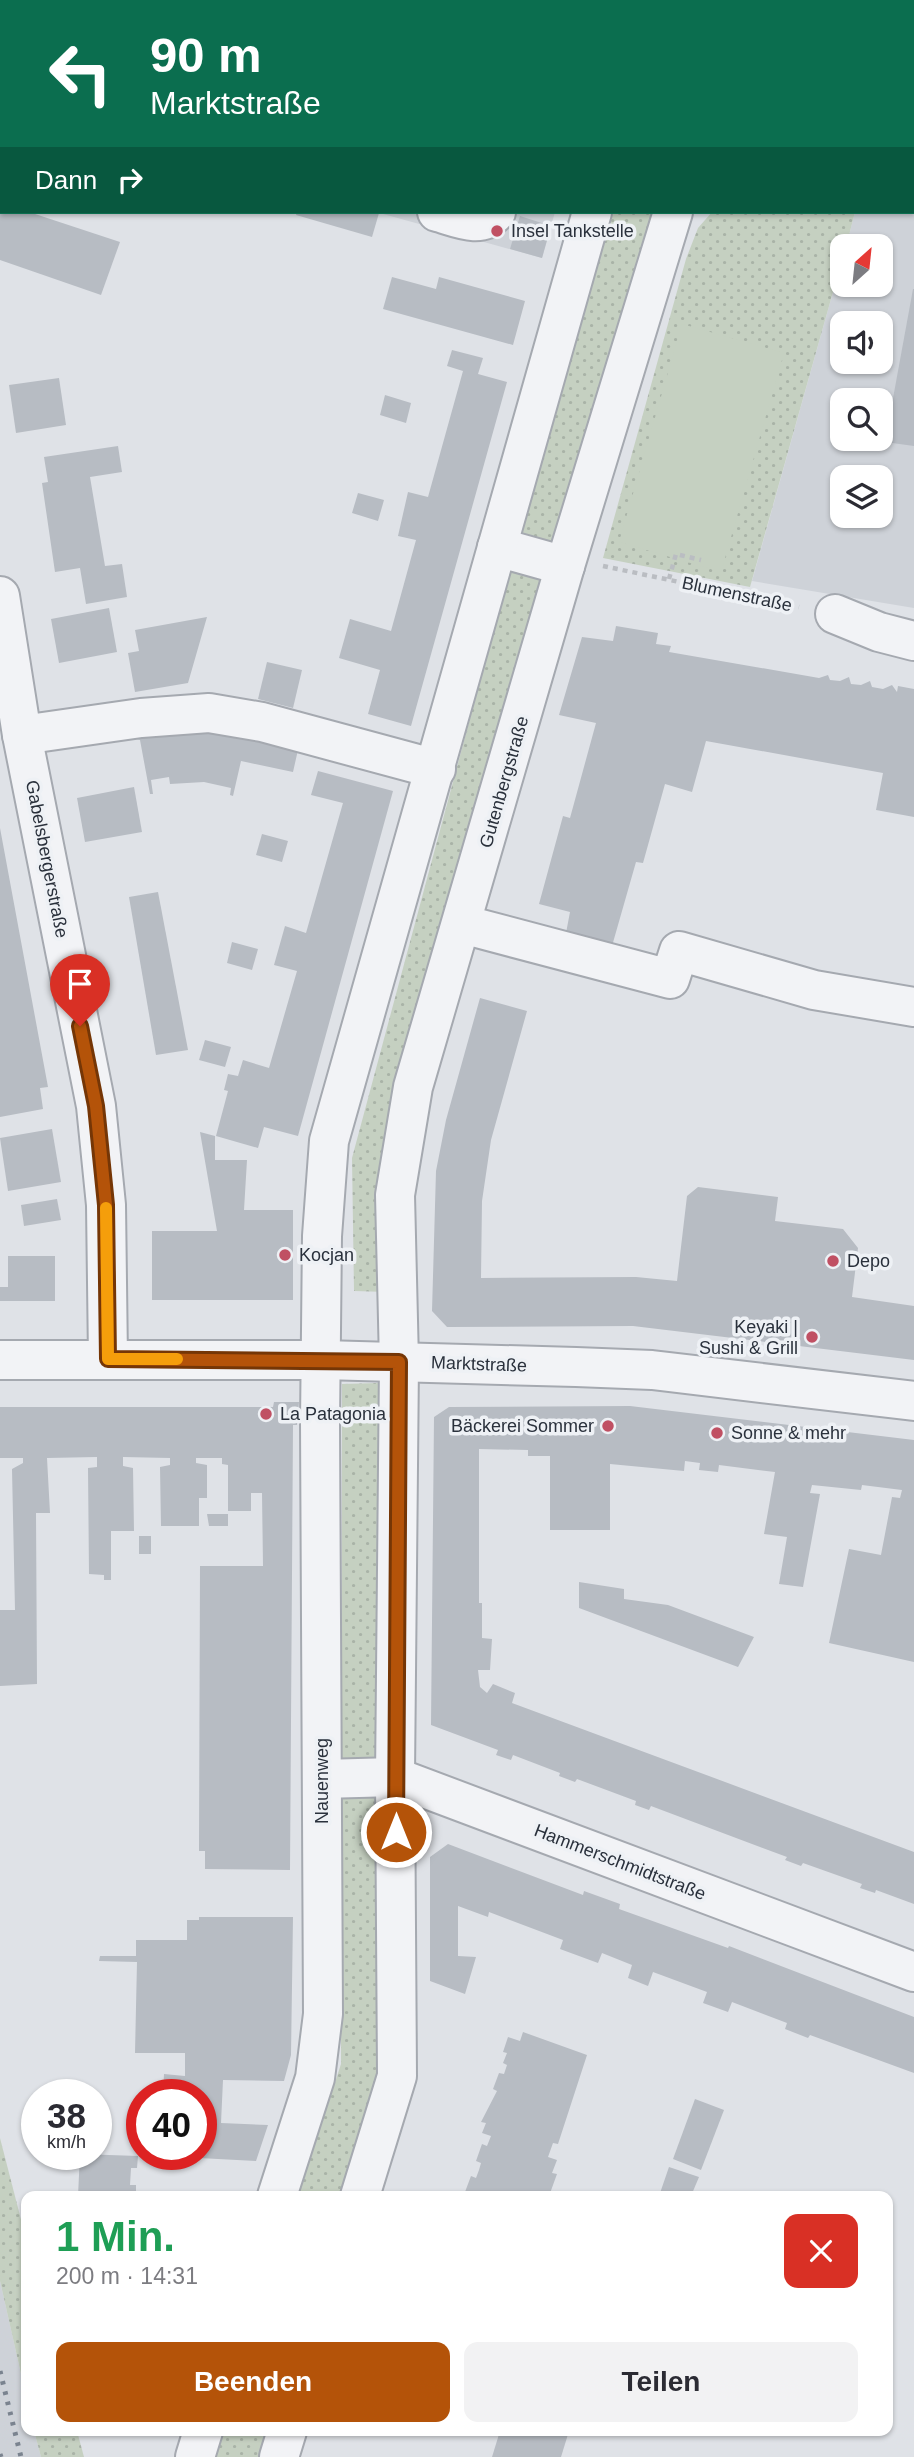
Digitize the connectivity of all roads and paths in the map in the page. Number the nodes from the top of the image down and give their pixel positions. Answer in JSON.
{"nodes":[{"id":1,"x":445,"y":214,"type":"edge"},
{"id":2,"x":494,"y":214,"type":"edge"},
{"id":3,"x":591,"y":214,"type":"edge"},
{"id":4,"x":672,"y":214,"type":"edge"},
{"id":5,"x":497,"y":547,"type":"junction"},
{"id":6,"x":701,"y":560,"type":"dead end"},
{"id":7,"x":565,"y":566,"type":"junction"},
{"id":8,"x":669,"y":579,"type":"junction"},
{"id":9,"x":0,"y":596,"type":"edge"},
{"id":10,"x":835,"y":614,"type":"joint"},
{"id":11,"x":914,"y":641,"type":"edge"},
{"id":12,"x":22,"y":735,"type":"junction"},
{"id":13,"x":436,"y":769,"type":"junction"},
{"id":14,"x":462,"y":924,"type":"junction"},
{"id":15,"x":914,"y":1007,"type":"edge"},
{"id":16,"x":108,"y":1359,"type":"junction"},
{"id":17,"x":0,"y":1360,"type":"edge"},
{"id":18,"x":323,"y":1360,"type":"junction"},
{"id":19,"x":399,"y":1362,"type":"junction"},
{"id":20,"x":914,"y":1401,"type":"edge"},
{"id":21,"x":395,"y":1777,"type":"junction"},
{"id":22,"x":321,"y":1779,"type":"junction"},
{"id":23,"x":914,"y":1972,"type":"edge"},
{"id":24,"x":279,"y":2191,"type":"edge"},
{"id":25,"x":362,"y":2191,"type":"edge"},
{"id":26,"x":201,"y":2436,"type":"edge"},
{"id":27,"x":285,"y":2436,"type":"edge"},
{"id":28,"x":195,"y":2457,"type":"edge"},
{"id":29,"x":279,"y":2457,"type":"edge"}],
"edges":[{"from":1,"to":2,"type":"street"},
{"from":3,"to":5,"type":"street"},
{"from":4,"to":7,"type":"street","name":"Gutenbergstraße"},
{"from":5,"to":7,"type":"street"},
{"from":5,"to":13,"type":"street"},
{"from":6,"to":8,"type":"path"},
{"from":7,"to":8,"type":"path","name":"Blumenstraße"},
{"from":7,"to":14,"type":"street","name":"Gutenbergstraße"},
{"from":8,"to":10,"type":"path","name":"Blumenstraße"},
{"from":9,"to":12,"type":"street","name":"Gabelsbergerstraße"},
{"from":10,"to":11,"type":"street"},
{"from":12,"to":13,"type":"street"},
{"from":12,"to":16,"type":"street","name":"Gabelsbergerstraße"},
{"from":13,"to":18,"type":"street"},
{"from":14,"to":15,"type":"street"},
{"from":14,"to":19,"type":"street","name":"Gutenbergstraße"},
{"from":16,"to":17,"type":"street","name":"Marktstraße"},
{"from":16,"to":18,"type":"street","name":"Marktstraße"},
{"from":18,"to":19,"type":"street","name":"Marktstraße"},
{"from":18,"to":22,"type":"street","name":"Nauenweg"},
{"from":19,"to":20,"type":"street","name":"Marktstraße"},
{"from":19,"to":21,"type":"street"},
{"from":21,"to":22,"type":"street","name":"Hammerschmidtstraße"},
{"from":21,"to":23,"type":"street","name":"Hammerschmidtstraße"},
{"from":21,"to":25,"type":"street"},
{"from":22,"to":24,"type":"street","name":"Nauenweg"},
{"from":26,"to":28,"type":"street"},
{"from":27,"to":29,"type":"street"}]}
